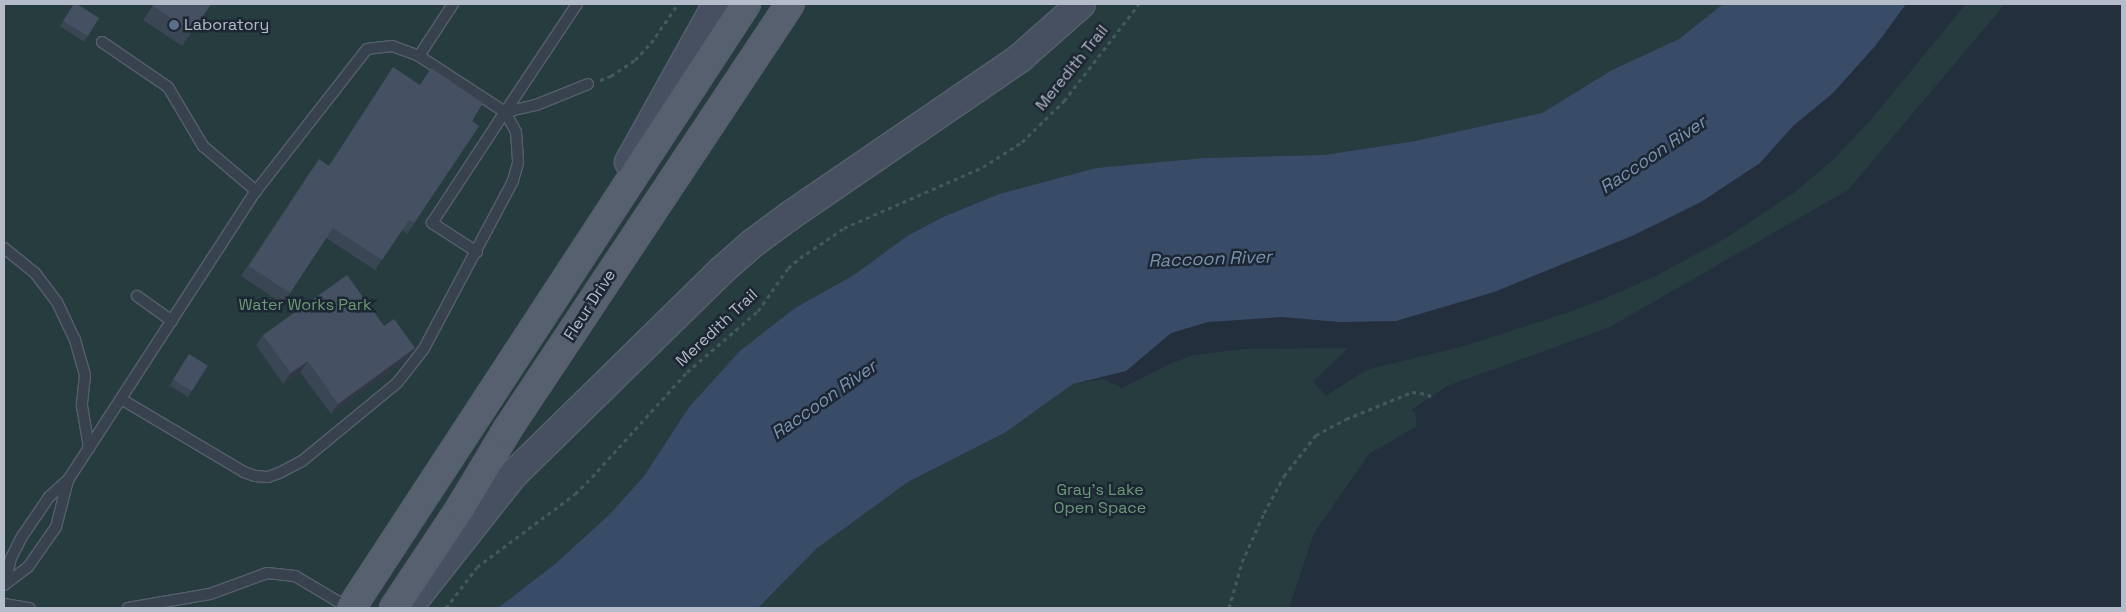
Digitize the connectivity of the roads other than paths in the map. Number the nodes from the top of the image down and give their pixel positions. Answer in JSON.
{"nodes":[{"id":1,"x":452,"y":4,"type":"edge"},
{"id":2,"x":716,"y":4,"type":"edge"},
{"id":3,"x":746,"y":4,"type":"edge"},
{"id":4,"x":790,"y":4,"type":"edge"},
{"id":5,"x":1081,"y":4,"type":"edge"},
{"id":6,"x":574,"y":5,"type":"edge"},
{"id":7,"x":102,"y":42,"type":"dead end"},
{"id":8,"x":419,"y":56,"type":"junction"},
{"id":9,"x":588,"y":84,"type":"road end"},
{"id":10,"x":504,"y":112,"type":"junction"},
{"id":11,"x":215,"y":156,"type":"junction"},
{"id":12,"x":209,"y":165,"type":"dead end"},
{"id":13,"x":256,"y":191,"type":"junction"},
{"id":14,"x":4,"y":248,"type":"edge"},
{"id":15,"x":476,"y":252,"type":"junction"},
{"id":16,"x":137,"y":296,"type":"dead end"},
{"id":17,"x":554,"y":298,"type":"junction"},
{"id":18,"x":172,"y":321,"type":"junction"},
{"id":19,"x":121,"y":399,"type":"junction"},
{"id":20,"x":89,"y":448,"type":"junction"},
{"id":21,"x":68,"y":480,"type":"junction"},
{"id":22,"x":4,"y":585,"type":"edge"},
{"id":23,"x":4,"y":604,"type":"edge"},
{"id":24,"x":30,"y":608,"type":"edge"},
{"id":25,"x":128,"y":608,"type":"edge"},
{"id":26,"x":350,"y":608,"type":"edge"},
{"id":27,"x":394,"y":608,"type":"edge"},
{"id":28,"x":408,"y":608,"type":"edge"}],
"edges":[{"from":1,"to":8,"type":"lane"},
{"from":2,"to":17,"type":"main road"},
{"from":3,"to":17,"type":"main road"},
{"from":4,"to":27,"type":"main road","name":"Fleur Drive"},
{"from":5,"to":28,"type":"main road"},
{"from":6,"to":10,"type":"lane"},
{"from":7,"to":11,"type":"lane"},
{"from":8,"to":10,"type":"lane"},
{"from":8,"to":13,"type":"lane"},
{"from":9,"to":10,"type":"lane"},
{"from":10,"to":15,"type":"lane"},
{"from":10,"to":15,"type":"lane"},
{"from":11,"to":12,"type":"lane"},
{"from":11,"to":13,"type":"lane"},
{"from":13,"to":18,"type":"lane"},
{"from":14,"to":20,"type":"lane"},
{"from":15,"to":19,"type":"lane"},
{"from":16,"to":18,"type":"lane"},
{"from":17,"to":26,"type":"main road"},
{"from":18,"to":19,"type":"lane"},
{"from":19,"to":20,"type":"lane"},
{"from":20,"to":21,"type":"lane"},
{"from":21,"to":22,"type":"lane"},
{"from":21,"to":22,"type":"lane"},
{"from":23,"to":24,"type":"lane"},
{"from":25,"to":26,"type":"lane"}]}
